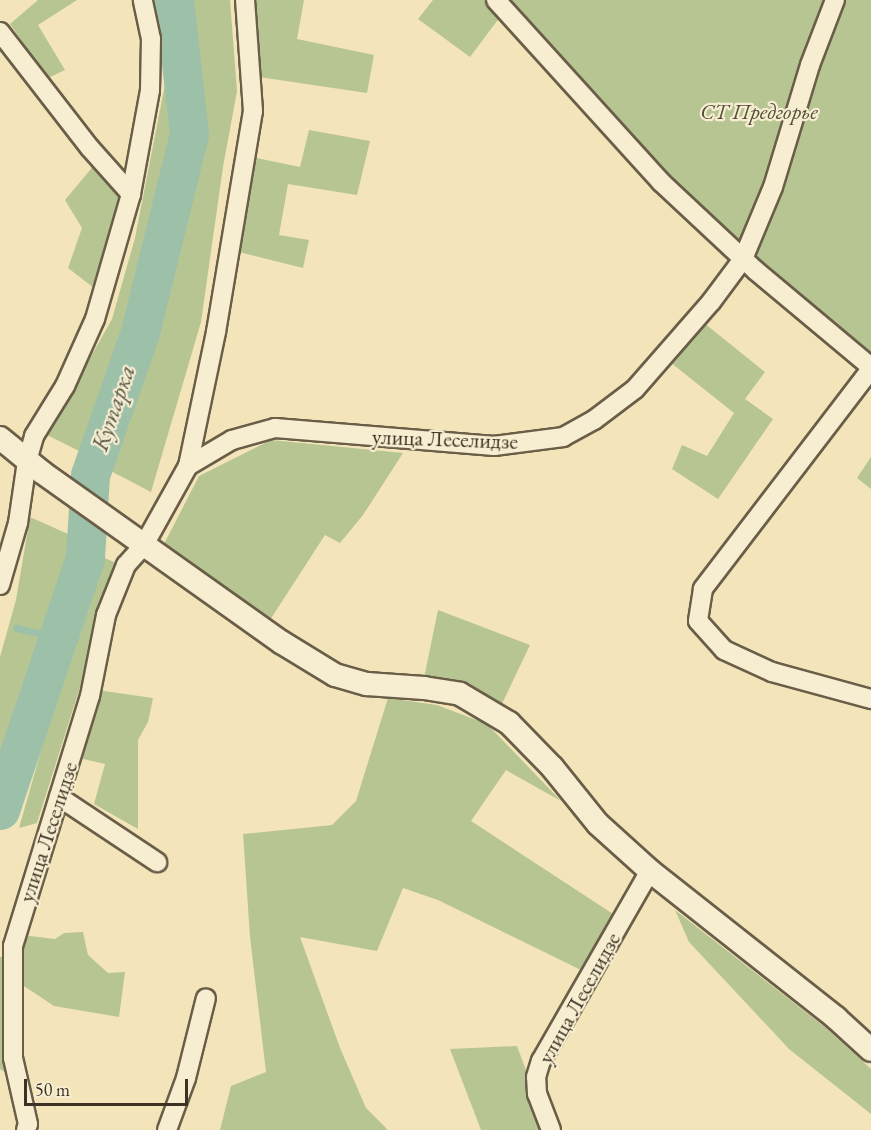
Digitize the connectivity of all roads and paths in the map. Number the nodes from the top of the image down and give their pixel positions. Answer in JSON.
{"nodes":[{"id":1,"x":143,"y":0,"type":"edge"},
{"id":2,"x":245,"y":0,"type":"edge"},
{"id":3,"x":496,"y":0,"type":"edge"},
{"id":4,"x":835,"y":0,"type":"edge"},
{"id":5,"x":0,"y":32,"type":"edge"},
{"id":6,"x":131,"y":194,"type":"junction"},
{"id":7,"x":743,"y":259,"type":"junction"},
{"id":8,"x":871,"y":368,"type":"edge"},
{"id":9,"x":0,"y":438,"type":"edge"},
{"id":10,"x":188,"y":466,"type":"junction"},
{"id":11,"x":35,"y":467,"type":"junction"},
{"id":12,"x":144,"y":545,"type":"junction"},
{"id":13,"x":0,"y":585,"type":"edge"},
{"id":14,"x":871,"y":699,"type":"edge"},
{"id":15,"x":59,"y":797,"type":"junction"},
{"id":16,"x":157,"y":862,"type":"dead end"},
{"id":17,"x":650,"y":871,"type":"junction"},
{"id":18,"x":206,"y":998,"type":"dead end"},
{"id":19,"x":871,"y":1050,"type":"edge"},
{"id":20,"x":26,"y":1130,"type":"edge"},
{"id":21,"x":166,"y":1130,"type":"edge"},
{"id":22,"x":551,"y":1130,"type":"edge"}],
"edges":[{"from":1,"to":6,"type":"street"},
{"from":2,"to":10,"type":"street","name":"улица Леселидзе"},
{"from":3,"to":7,"type":"street"},
{"from":4,"to":7,"type":"street","name":"улица Леселидзе"},
{"from":5,"to":6,"type":"street"},
{"from":6,"to":11,"type":"street"},
{"from":7,"to":8,"type":"street"},
{"from":7,"to":10,"type":"street","name":"улица Леселидзе"},
{"from":8,"to":14,"type":"street"},
{"from":9,"to":11,"type":"street"},
{"from":10,"to":12,"type":"street","name":"улица Леселидзе"},
{"from":11,"to":12,"type":"street"},
{"from":11,"to":13,"type":"street"},
{"from":12,"to":15,"type":"street","name":"улица Леселидзе"},
{"from":12,"to":17,"type":"street"},
{"from":15,"to":16,"type":"street"},
{"from":15,"to":20,"type":"street","name":"улица Леселидзе"},
{"from":17,"to":19,"type":"street"},
{"from":17,"to":22,"type":"street","name":"улица Леселидзе"},
{"from":18,"to":21,"type":"street"}]}
